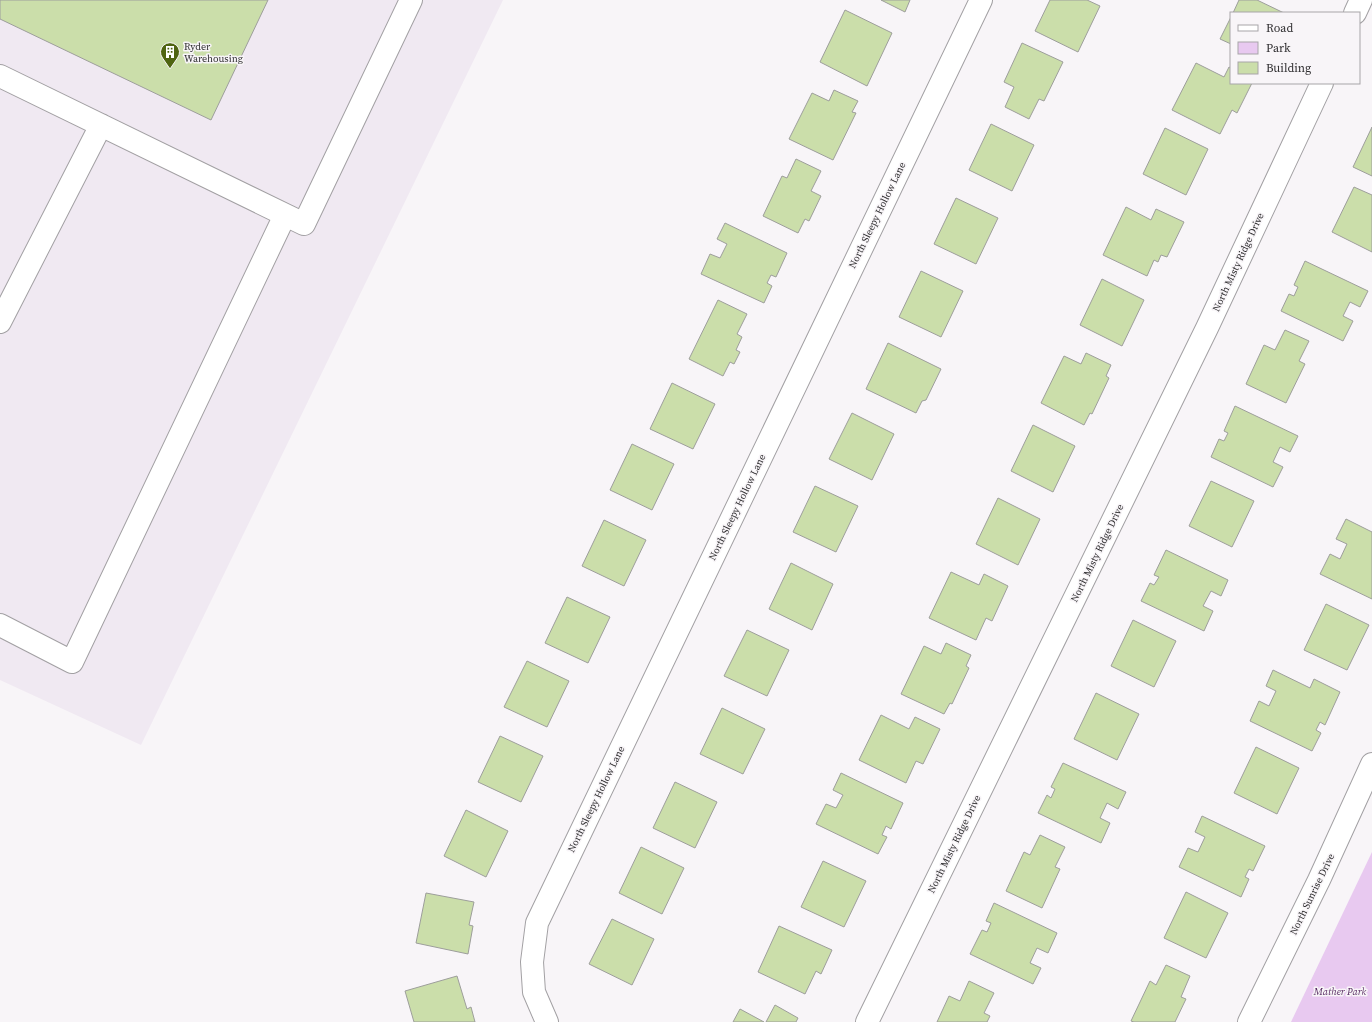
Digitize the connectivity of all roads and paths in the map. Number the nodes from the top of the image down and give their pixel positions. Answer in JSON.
{"nodes":[{"id":1,"x":411,"y":0,"type":"edge"},
{"id":2,"x":981,"y":0,"type":"edge"},
{"id":3,"x":1361,"y":0,"type":"edge"},
{"id":4,"x":1355,"y":12,"type":"edge"},
{"id":5,"x":0,"y":76,"type":"edge"},
{"id":6,"x":1322,"y":84,"type":"edge"},
{"id":7,"x":101,"y":125,"type":"junction"},
{"id":8,"x":285,"y":214,"type":"junction"},
{"id":9,"x":0,"y":322,"type":"edge"},
{"id":10,"x":0,"y":626,"type":"edge"},
{"id":11,"x":1372,"y":764,"type":"edge"},
{"id":12,"x":546,"y":1022,"type":"edge"},
{"id":13,"x":867,"y":1022,"type":"edge"},
{"id":14,"x":1249,"y":1022,"type":"edge"}],
"edges":[{"from":1,"to":8,"type":"street"},
{"from":2,"to":12,"type":"street","name":"North Sleepy Hollow Lane"},
{"from":3,"to":4,"type":"street"},
{"from":5,"to":7,"type":"street"},
{"from":6,"to":13,"type":"street","name":"North Misty Ridge Drive"},
{"from":7,"to":8,"type":"street"},
{"from":7,"to":9,"type":"street"},
{"from":8,"to":10,"type":"street"},
{"from":11,"to":14,"type":"street","name":"North Sunrise Drive"}]}
